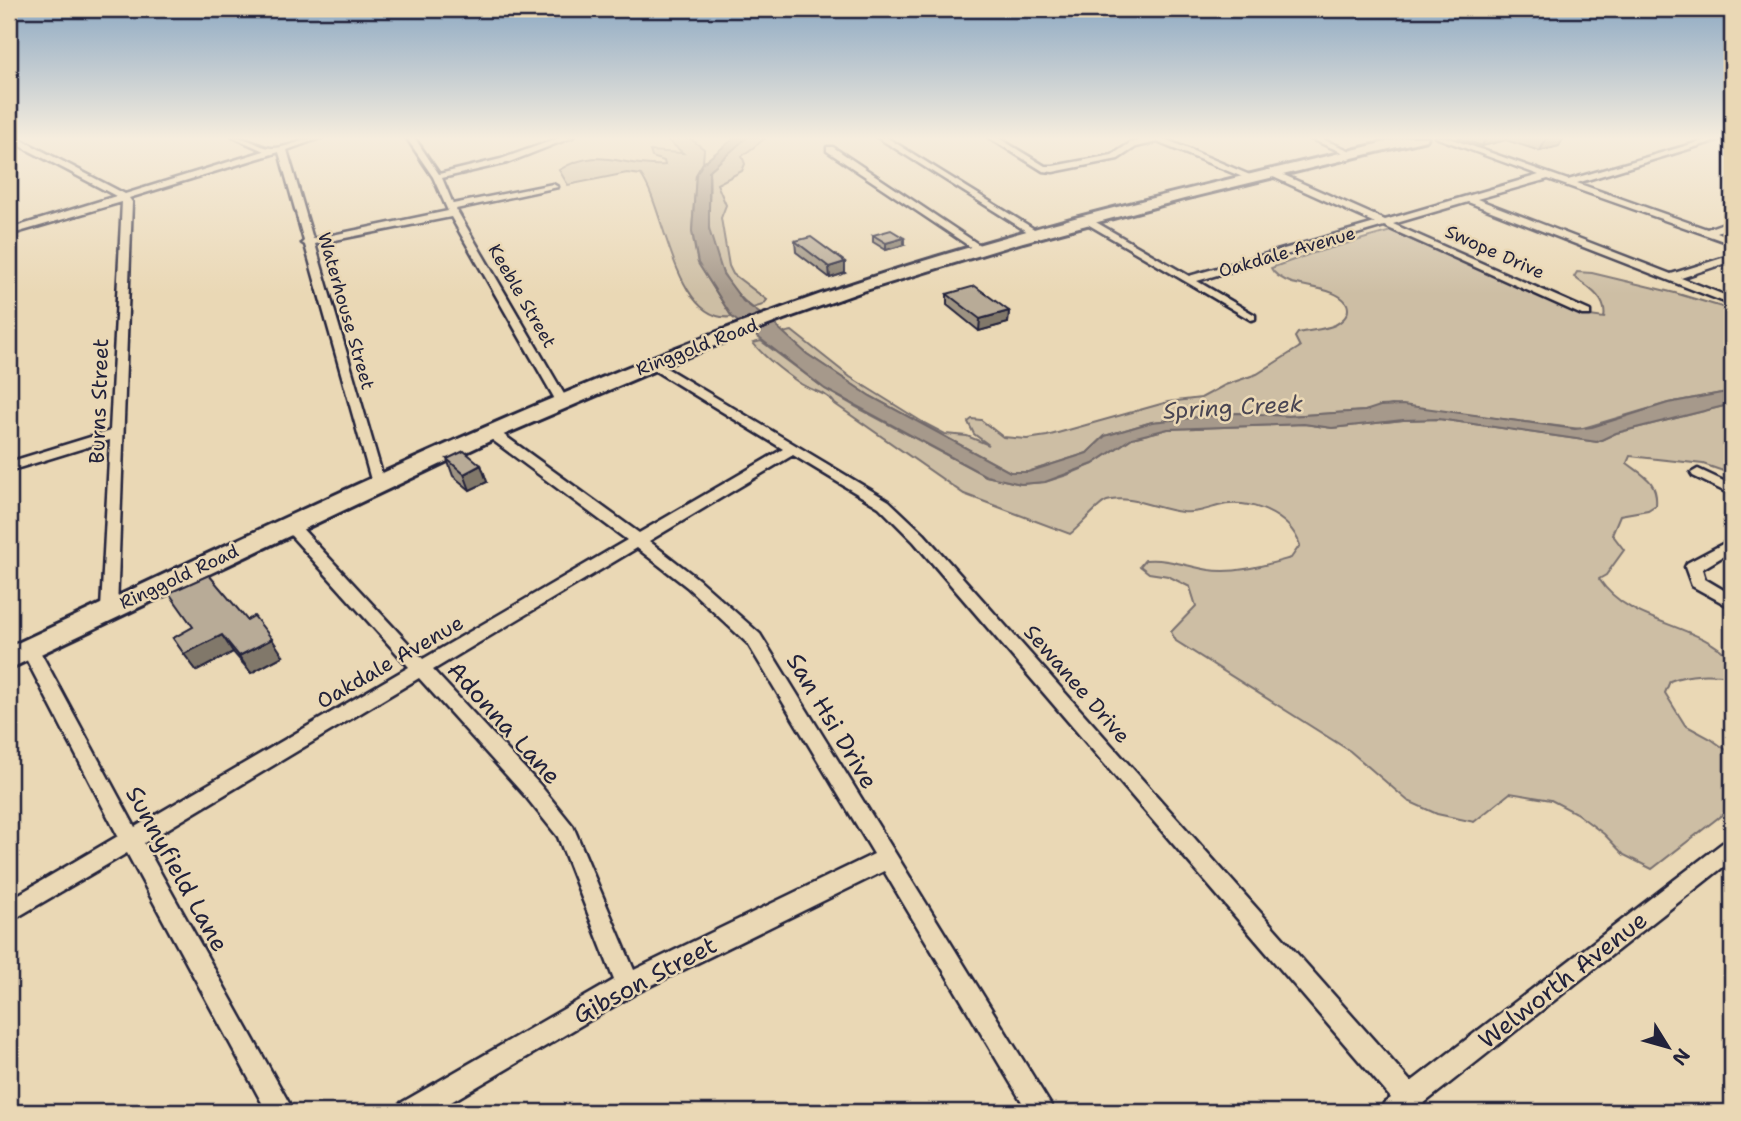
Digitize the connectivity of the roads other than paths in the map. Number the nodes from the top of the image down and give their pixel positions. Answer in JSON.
{"nodes":[{"id":1,"x":109,"y":189,"type":"edge"},
{"id":2,"x":144,"y":189,"type":"edge"},
{"id":3,"x":289,"y":189,"type":"edge"},
{"id":4,"x":443,"y":189,"type":"edge"},
{"id":5,"x":543,"y":189,"type":"edge"},
{"id":6,"x":891,"y":189,"type":"edge"},
{"id":7,"x":965,"y":189,"type":"edge"},
{"id":8,"x":1206,"y":189,"type":"edge"},
{"id":9,"x":1308,"y":189,"type":"edge"},
{"id":10,"x":1502,"y":189,"type":"edge"},
{"id":11,"x":1585,"y":189,"type":"edge"},
{"id":12,"x":122,"y":196,"type":"junction"},
{"id":13,"x":1469,"y":199,"type":"junction"},
{"id":14,"x":452,"y":210,"type":"junction"},
{"id":15,"x":1084,"y":219,"type":"junction"},
{"id":16,"x":1732,"y":223,"type":"edge"},
{"id":17,"x":1387,"y":224,"type":"junction"},
{"id":18,"x":9,"y":232,"type":"edge"},
{"id":19,"x":1034,"y":232,"type":"junction"},
{"id":20,"x":1708,"y":232,"type":"junction"},
{"id":21,"x":1732,"y":241,"type":"edge"},
{"id":22,"x":307,"y":243,"type":"junction"},
{"id":23,"x":979,"y":248,"type":"junction"},
{"id":24,"x":1732,"y":258,"type":"edge"},
{"id":25,"x":1671,"y":278,"type":"junction"},
{"id":26,"x":1188,"y":280,"type":"junction"},
{"id":27,"x":1732,"y":302,"type":"edge"},
{"id":28,"x":1586,"y":313,"type":"dead end"},
{"id":29,"x":1251,"y":317,"type":"dead end"},
{"id":30,"x":653,"y":364,"type":"junction"},
{"id":31,"x":562,"y":401,"type":"junction"},
{"id":32,"x":117,"y":433,"type":"junction"},
{"id":33,"x":492,"y":433,"type":"junction"},
{"id":34,"x":793,"y":449,"type":"junction"},
{"id":35,"x":9,"y":467,"type":"edge"},
{"id":36,"x":1698,"y":473,"type":"dead end"},
{"id":37,"x":378,"y":484,"type":"junction"},
{"id":38,"x":1732,"y":491,"type":"edge"},
{"id":39,"x":291,"y":526,"type":"junction"},
{"id":40,"x":638,"y":542,"type":"junction"},
{"id":41,"x":1732,"y":544,"type":"edge"},
{"id":42,"x":1732,"y":602,"type":"edge"},
{"id":43,"x":109,"y":609,"type":"junction"},
{"id":44,"x":30,"y":649,"type":"junction"},
{"id":45,"x":9,"y":659,"type":"edge"},
{"id":46,"x":423,"y":669,"type":"junction"},
{"id":47,"x":131,"y":840,"type":"junction"},
{"id":48,"x":1732,"y":848,"type":"edge"},
{"id":49,"x":886,"y":859,"type":"junction"},
{"id":50,"x":9,"y":912,"type":"edge"},
{"id":51,"x":628,"y":985,"type":"junction"},
{"id":52,"x":1401,"y":1106,"type":"edge"},
{"id":53,"x":281,"y":1112,"type":"edge"},
{"id":54,"x":410,"y":1112,"type":"edge"},
{"id":55,"x":1042,"y":1112,"type":"edge"}],
"edges":[{"from":1,"to":12,"type":"street"},
{"from":2,"to":12,"type":"street"},
{"from":3,"to":22,"type":"street","name":"Waterhouse Street"},
{"from":4,"to":14,"type":"street","name":"Keeble Street"},
{"from":5,"to":14,"type":"street"},
{"from":6,"to":23,"type":"street"},
{"from":7,"to":19,"type":"street"},
{"from":8,"to":15,"type":"main road","name":"Ringgold Road"},
{"from":9,"to":17,"type":"street","name":"Swope Drive"},
{"from":10,"to":13,"type":"street","name":"Oakdale Avenue"},
{"from":11,"to":20,"type":"street"},
{"from":12,"to":18,"type":"street"},
{"from":12,"to":32,"type":"street","name":"Burns Street"},
{"from":13,"to":17,"type":"street","name":"Oakdale Avenue"},
{"from":13,"to":25,"type":"street"},
{"from":14,"to":22,"type":"street"},
{"from":14,"to":31,"type":"street","name":"Keeble Street"},
{"from":15,"to":19,"type":"main road","name":"Ringgold Road"},
{"from":15,"to":26,"type":"street"},
{"from":16,"to":20,"type":"street"},
{"from":17,"to":26,"type":"street","name":"Oakdale Avenue"},
{"from":17,"to":28,"type":"street","name":"Swope Drive"},
{"from":19,"to":23,"type":"main road","name":"Ringgold Road"},
{"from":20,"to":21,"type":"street"},
{"from":22,"to":37,"type":"street","name":"Waterhouse Street"},
{"from":23,"to":30,"type":"main road","name":"Ringgold Road"},
{"from":24,"to":25,"type":"street"},
{"from":25,"to":27,"type":"street"},
{"from":26,"to":29,"type":"street"},
{"from":30,"to":31,"type":"main road","name":"Ringgold Road"},
{"from":30,"to":34,"type":"street","name":"Sewanee Drive"},
{"from":31,"to":33,"type":"main road","name":"Ringgold Road"},
{"from":32,"to":35,"type":"street"},
{"from":32,"to":43,"type":"street","name":"Burns Street"},
{"from":33,"to":37,"type":"main road","name":"Ringgold Road"},
{"from":33,"to":40,"type":"street","name":"San Hsi Drive"},
{"from":34,"to":40,"type":"street","name":"Oakdale Avenue"},
{"from":34,"to":52,"type":"street","name":"Sewanee Drive"},
{"from":36,"to":38,"type":"street"},
{"from":37,"to":39,"type":"main road","name":"Ringgold Road"},
{"from":39,"to":43,"type":"main road","name":"Ringgold Road"},
{"from":39,"to":46,"type":"street","name":"Adonna Lane"},
{"from":40,"to":46,"type":"street","name":"Oakdale Avenue"},
{"from":40,"to":49,"type":"street","name":"San Hsi Drive"},
{"from":41,"to":42,"type":"street"},
{"from":43,"to":44,"type":"main road","name":"Ringgold Road"},
{"from":44,"to":45,"type":"main road","name":"Ringgold Road"},
{"from":44,"to":47,"type":"street","name":"Sunnyfield Lane"},
{"from":46,"to":47,"type":"street","name":"Oakdale Avenue"},
{"from":46,"to":51,"type":"street","name":"Adonna Lane"},
{"from":47,"to":50,"type":"street","name":"Oakdale Avenue"},
{"from":47,"to":53,"type":"street","name":"Sunnyfield Lane"},
{"from":48,"to":52,"type":"street","name":"Welworth Avenue"},
{"from":49,"to":51,"type":"street","name":"Gibson Street"},
{"from":49,"to":55,"type":"street","name":"San Hsi Drive"},
{"from":51,"to":54,"type":"street","name":"Gibson Street"}]}
